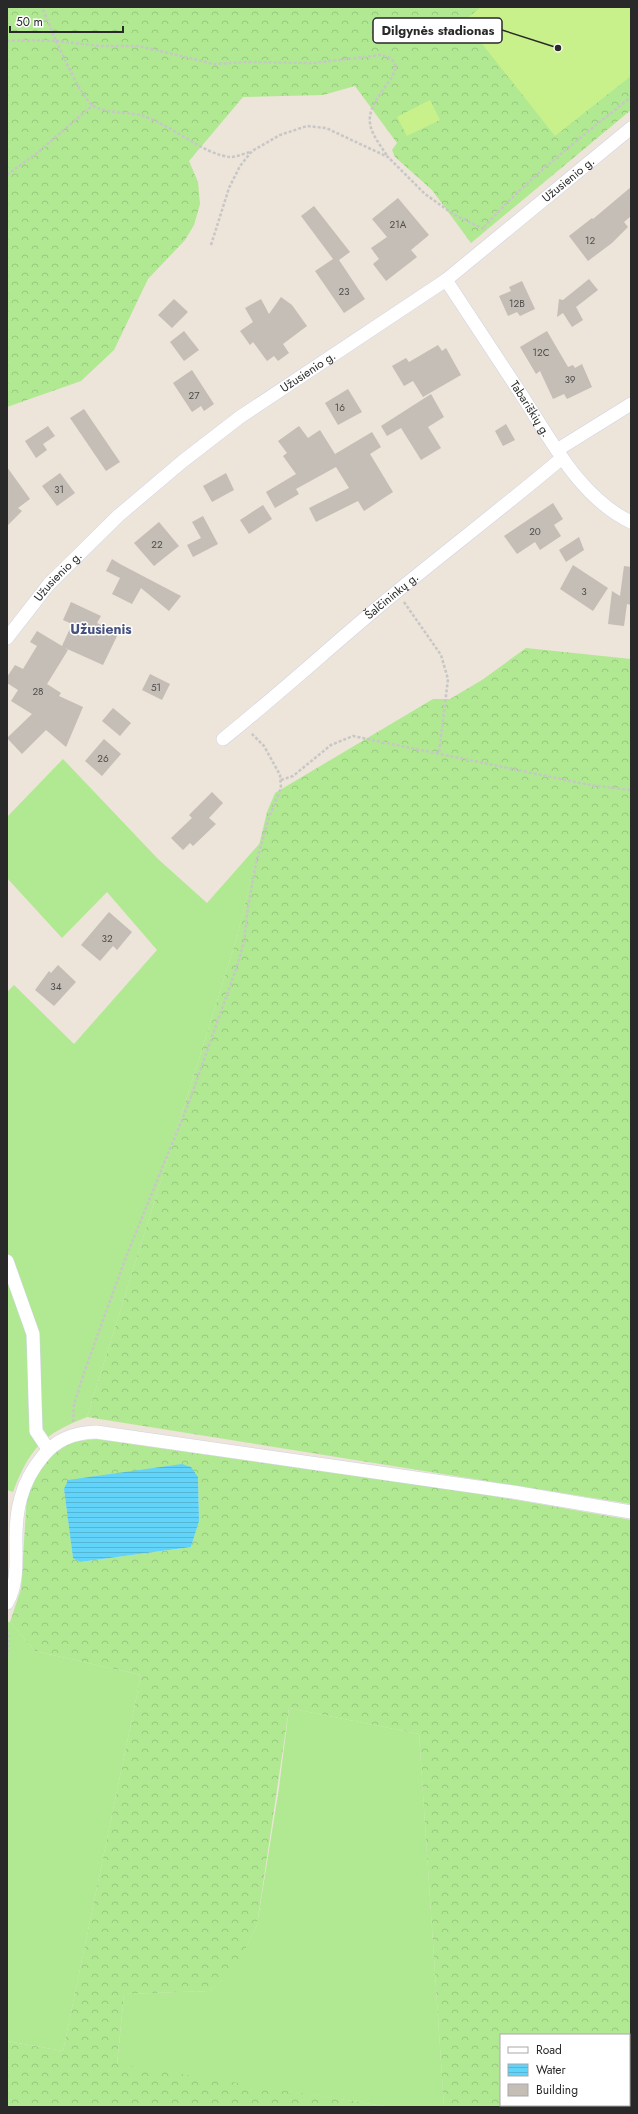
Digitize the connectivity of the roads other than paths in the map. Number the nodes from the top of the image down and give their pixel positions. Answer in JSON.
{"nodes":[{"id":1,"x":631,"y":128,"type":"edge"},
{"id":2,"x":446,"y":280,"type":"junction"},
{"id":3,"x":631,"y":404,"type":"edge"},
{"id":4,"x":560,"y":454,"type":"junction"},
{"id":5,"x":631,"y":522,"type":"edge"},
{"id":6,"x":7,"y":638,"type":"edge"},
{"id":7,"x":223,"y":739,"type":"dead end"},
{"id":8,"x":7,"y":1261,"type":"edge"},
{"id":9,"x":48,"y":1449,"type":"junction"},
{"id":10,"x":631,"y":1512,"type":"edge"},
{"id":11,"x":7,"y":1603,"type":"edge"}],
"edges":[{"from":1,"to":2,"type":"street","name":"Užusienio g."},
{"from":2,"to":4,"type":"street","name":"Tabariškių g."},
{"from":2,"to":6,"type":"street","name":"Užusienio g."},
{"from":3,"to":4,"type":"street","name":"Šalčininkų g."},
{"from":4,"to":5,"type":"street","name":"Tabariškių g."},
{"from":4,"to":7,"type":"street","name":"Šalčininkų g."},
{"from":8,"to":9,"type":"street"},
{"from":9,"to":10,"type":"street"},
{"from":9,"to":11,"type":"street"}]}
